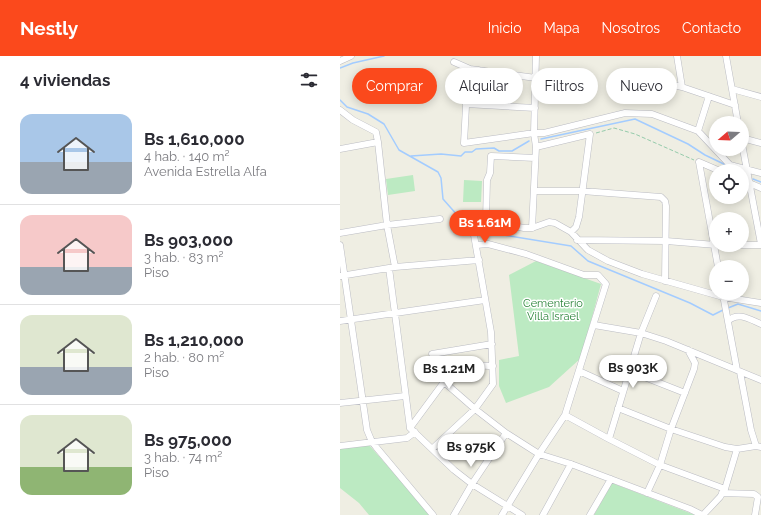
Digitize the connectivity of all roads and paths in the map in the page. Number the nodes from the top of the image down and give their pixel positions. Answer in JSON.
{"nodes":[{"id":1,"x":351,"y":56,"type":"edge"},
{"id":2,"x":536,"y":56,"type":"edge"},
{"id":3,"x":677,"y":56,"type":"edge"},
{"id":4,"x":726,"y":56,"type":"edge"},
{"id":5,"x":340,"y":61,"type":"edge"},
{"id":6,"x":454,"y":62,"type":"dead end"},
{"id":7,"x":468,"y":68,"type":"edge"},
{"id":8,"x":536,"y":68,"type":"edge"},
{"id":9,"x":677,"y":86,"type":"edge"},
{"id":10,"x":682,"y":87,"type":"junction"},
{"id":11,"x":732,"y":89,"type":"junction"},
{"id":12,"x":709,"y":96,"type":"junction"},
{"id":13,"x":761,"y":97,"type":"edge"},
{"id":14,"x":466,"y":104,"type":"joint"},
{"id":15,"x":535,"y":104,"type":"edge"},
{"id":16,"x":735,"y":105,"type":"junction"},
{"id":17,"x":535,"y":108,"type":"junction"},
{"id":18,"x":340,"y":110,"type":"edge"},
{"id":19,"x":737,"y":116,"type":"edge"},
{"id":20,"x":698,"y":131,"type":"junction"},
{"id":21,"x":534,"y":133,"type":"junction"},
{"id":22,"x":590,"y":134,"type":"junction"},
{"id":23,"x":749,"y":140,"type":"edge"},
{"id":24,"x":378,"y":142,"type":"junction"},
{"id":25,"x":761,"y":143,"type":"edge"},
{"id":26,"x":536,"y":147,"type":"junction"},
{"id":27,"x":340,"y":149,"type":"edge"},
{"id":28,"x":536,"y":158,"type":"junction"},
{"id":29,"x":699,"y":162,"type":"junction"},
{"id":30,"x":729,"y":164,"type":"edge"},
{"id":31,"x":709,"y":166,"type":"edge"},
{"id":32,"x":749,"y":170,"type":"edge"},
{"id":33,"x":761,"y":173,"type":"edge"},
{"id":34,"x":749,"y":183,"type":"joint"},
{"id":35,"x":761,"y":188,"type":"edge"},
{"id":36,"x":534,"y":191,"type":"junction"},
{"id":37,"x":582,"y":191,"type":"junction"},
{"id":38,"x":709,"y":214,"type":"edge"},
{"id":39,"x":440,"y":219,"type":"dead end"},
{"id":40,"x":486,"y":220,"type":"junction"},
{"id":41,"x":387,"y":225,"type":"junction"},
{"id":42,"x":532,"y":228,"type":"junction"},
{"id":43,"x":571,"y":232,"type":"junction"},
{"id":44,"x":340,"y":233,"type":"edge"},
{"id":45,"x":577,"y":240,"type":"junction"},
{"id":46,"x":666,"y":241,"type":"junction"},
{"id":47,"x":761,"y":244,"type":"edge"},
{"id":48,"x":340,"y":245,"type":"edge"},
{"id":49,"x":476,"y":245,"type":"junction"},
{"id":50,"x":709,"y":245,"type":"edge"},
{"id":51,"x":749,"y":245,"type":"edge"},
{"id":52,"x":479,"y":260,"type":"junction"},
{"id":53,"x":392,"y":268,"type":"junction"},
{"id":54,"x":342,"y":276,"type":"edge"},
{"id":55,"x":665,"y":281,"type":"junction"},
{"id":56,"x":709,"y":292,"type":"edge"},
{"id":57,"x":656,"y":296,"type":"dead end"},
{"id":58,"x":485,"y":300,"type":"junction"},
{"id":59,"x":724,"y":300,"type":"edge"},
{"id":60,"x":749,"y":300,"type":"edge"},
{"id":61,"x":761,"y":302,"type":"edge"},
{"id":62,"x":395,"y":314,"type":"junction"},
{"id":63,"x":350,"y":320,"type":"junction"},
{"id":64,"x":728,"y":320,"type":"junction"},
{"id":65,"x":340,"y":321,"type":"edge"},
{"id":66,"x":761,"y":324,"type":"edge"},
{"id":67,"x":594,"y":325,"type":"junction"},
{"id":68,"x":641,"y":333,"type":"junction"},
{"id":69,"x":492,"y":344,"type":"junction"},
{"id":70,"x":688,"y":350,"type":"junction"},
{"id":71,"x":432,"y":354,"type":"dead end"},
{"id":72,"x":493,"y":366,"type":"junction"},
{"id":73,"x":579,"y":371,"type":"junction"},
{"id":74,"x":629,"y":371,"type":"junction"},
{"id":75,"x":739,"y":371,"type":"junction"},
{"id":76,"x":761,"y":380,"type":"edge"},
{"id":77,"x":444,"y":382,"type":"junction"},
{"id":78,"x":623,"y":391,"type":"junction"},
{"id":79,"x":685,"y":393,"type":"junction"},
{"id":80,"x":405,"y":396,"type":"junction"},
{"id":81,"x":361,"y":400,"type":"junction"},
{"id":82,"x":340,"y":403,"type":"edge"},
{"id":83,"x":618,"y":408,"type":"junction"},
{"id":84,"x":475,"y":409,"type":"junction"},
{"id":85,"x":565,"y":415,"type":"junction"},
{"id":86,"x":671,"y":429,"type":"junction"},
{"id":87,"x":412,"y":430,"type":"junction"},
{"id":88,"x":506,"y":433,"type":"junction"},
{"id":89,"x":609,"y":439,"type":"junction"},
{"id":90,"x":372,"y":442,"type":"junction"},
{"id":91,"x":340,"y":446,"type":"edge"},
{"id":92,"x":759,"y":446,"type":"edge"},
{"id":93,"x":432,"y":449,"type":"junction"},
{"id":94,"x":737,"y":449,"type":"junction"},
{"id":95,"x":539,"y":454,"type":"junction"},
{"id":96,"x":571,"y":464,"type":"junction"},
{"id":97,"x":660,"y":465,"type":"junction"},
{"id":98,"x":611,"y":479,"type":"junction"},
{"id":99,"x":472,"y":484,"type":"junction"},
{"id":100,"x":723,"y":491,"type":"junction"},
{"id":101,"x":647,"y":493,"type":"junction"},
{"id":102,"x":507,"y":506,"type":"junction"},
{"id":103,"x":433,"y":515,"type":"edge"},
{"id":104,"x":454,"y":515,"type":"edge"},
{"id":105,"x":502,"y":515,"type":"edge"},
{"id":106,"x":522,"y":515,"type":"edge"},
{"id":107,"x":543,"y":515,"type":"edge"},
{"id":108,"x":590,"y":515,"type":"edge"},
{"id":109,"x":702,"y":515,"type":"edge"},
{"id":110,"x":755,"y":515,"type":"edge"}],
"edges":[{"from":1,"to":5,"type":"street"},
{"from":2,"to":8,"type":"street"},
{"from":3,"to":10,"type":"street"},
{"from":4,"to":11,"type":"street"},
{"from":6,"to":7,"type":"street"},
{"from":9,"to":10,"type":"street"},
{"from":10,"to":12,"type":"street"},
{"from":11,"to":13,"type":"street"},
{"from":11,"to":16,"type":"street"},
{"from":12,"to":16,"type":"street"},
{"from":12,"to":20,"type":"street"},
{"from":14,"to":17,"type":"street"},
{"from":14,"to":21,"type":"street"},
{"from":15,"to":17,"type":"street"},
{"from":16,"to":19,"type":"street"},
{"from":17,"to":21,"type":"street"},
{"from":18,"to":24,"type":"street"},
{"from":20,"to":21,"type":"street"},
{"from":20,"to":30,"type":"street"},
{"from":21,"to":26,"type":"street"},
{"from":22,"to":26,"type":"street"},
{"from":22,"to":29,"type":"path"},
{"from":22,"to":37,"type":"street"},
{"from":23,"to":25,"type":"street"},
{"from":24,"to":27,"type":"street"},
{"from":24,"to":41,"type":"street"},
{"from":26,"to":28,"type":"street"},
{"from":28,"to":36,"type":"street"},
{"from":28,"to":40,"type":"street"},
{"from":29,"to":31,"type":"street"},
{"from":29,"to":38,"type":"street"},
{"from":32,"to":33,"type":"street"},
{"from":34,"to":35,"type":"street"},
{"from":34,"to":47,"type":"street"},
{"from":36,"to":37,"type":"street"},
{"from":36,"to":42,"type":"street"},
{"from":37,"to":43,"type":"street"},
{"from":37,"to":46,"type":"street"},
{"from":39,"to":41,"type":"street"},
{"from":40,"to":42,"type":"street"},
{"from":40,"to":49,"type":"street"},
{"from":41,"to":44,"type":"street"},
{"from":41,"to":53,"type":"street"},
{"from":42,"to":43,"type":"street"},
{"from":43,"to":45,"type":"street"},
{"from":45,"to":46,"type":"street"},
{"from":45,"to":55,"type":"street"},
{"from":46,"to":50,"type":"street"},
{"from":46,"to":55,"type":"street"},
{"from":47,"to":51,"type":"street"},
{"from":48,"to":54,"type":"street"},
{"from":49,"to":52,"type":"street"},
{"from":49,"to":67,"type":"street"},
{"from":52,"to":53,"type":"street"},
{"from":52,"to":58,"type":"street"},
{"from":53,"to":54,"type":"street"},
{"from":53,"to":62,"type":"street"},
{"from":54,"to":63,"type":"street"},
{"from":55,"to":56,"type":"street"},
{"from":57,"to":68,"type":"street"},
{"from":58,"to":62,"type":"street"},
{"from":58,"to":69,"type":"street"},
{"from":59,"to":64,"type":"street"},
{"from":60,"to":61,"type":"street"},
{"from":62,"to":63,"type":"street"},
{"from":62,"to":80,"type":"street"},
{"from":63,"to":65,"type":"street"},
{"from":63,"to":81,"type":"street"},
{"from":64,"to":66,"type":"street"},
{"from":64,"to":75,"type":"street"},
{"from":67,"to":68,"type":"street"},
{"from":67,"to":73,"type":"street"},
{"from":68,"to":70,"type":"street"},
{"from":68,"to":74,"type":"street"},
{"from":69,"to":71,"type":"street"},
{"from":69,"to":72,"type":"street"},
{"from":70,"to":75,"type":"street"},
{"from":70,"to":79,"type":"street"},
{"from":72,"to":77,"type":"street"},
{"from":72,"to":84,"type":"street"},
{"from":73,"to":78,"type":"street"},
{"from":73,"to":85,"type":"street"},
{"from":74,"to":78,"type":"street"},
{"from":74,"to":79,"type":"street"},
{"from":75,"to":76,"type":"street"},
{"from":75,"to":92,"type":"street"},
{"from":77,"to":84,"type":"street"},
{"from":77,"to":87,"type":"street"},
{"from":78,"to":83,"type":"street"},
{"from":79,"to":86,"type":"street"},
{"from":80,"to":81,"type":"street"},
{"from":80,"to":87,"type":"street"},
{"from":81,"to":82,"type":"street"},
{"from":81,"to":90,"type":"street"},
{"from":83,"to":86,"type":"street"},
{"from":83,"to":89,"type":"street"},
{"from":84,"to":88,"type":"street"},
{"from":84,"to":93,"type":"street"},
{"from":85,"to":89,"type":"street"},
{"from":85,"to":95,"type":"street"},
{"from":86,"to":94,"type":"street"},
{"from":86,"to":97,"type":"street"},
{"from":87,"to":90,"type":"street"},
{"from":87,"to":93,"type":"street"},
{"from":88,"to":95,"type":"street"},
{"from":88,"to":99,"type":"street"},
{"from":89,"to":97,"type":"street"},
{"from":90,"to":91,"type":"street"},
{"from":90,"to":103,"type":"street"},
{"from":92,"to":94,"type":"street"},
{"from":93,"to":99,"type":"street"},
{"from":94,"to":100,"type":"street"},
{"from":95,"to":96,"type":"street"},
{"from":95,"to":102,"type":"street"},
{"from":96,"to":98,"type":"street"},
{"from":96,"to":107,"type":"street"},
{"from":97,"to":100,"type":"street"},
{"from":97,"to":101,"type":"street"},
{"from":98,"to":101,"type":"street"},
{"from":98,"to":108,"type":"street"},
{"from":99,"to":102,"type":"street"},
{"from":99,"to":104,"type":"street"},
{"from":100,"to":109,"type":"street"},
{"from":100,"to":110,"type":"street"},
{"from":101,"to":109,"type":"street"},
{"from":102,"to":105,"type":"street"},
{"from":102,"to":106,"type":"street"}]}
